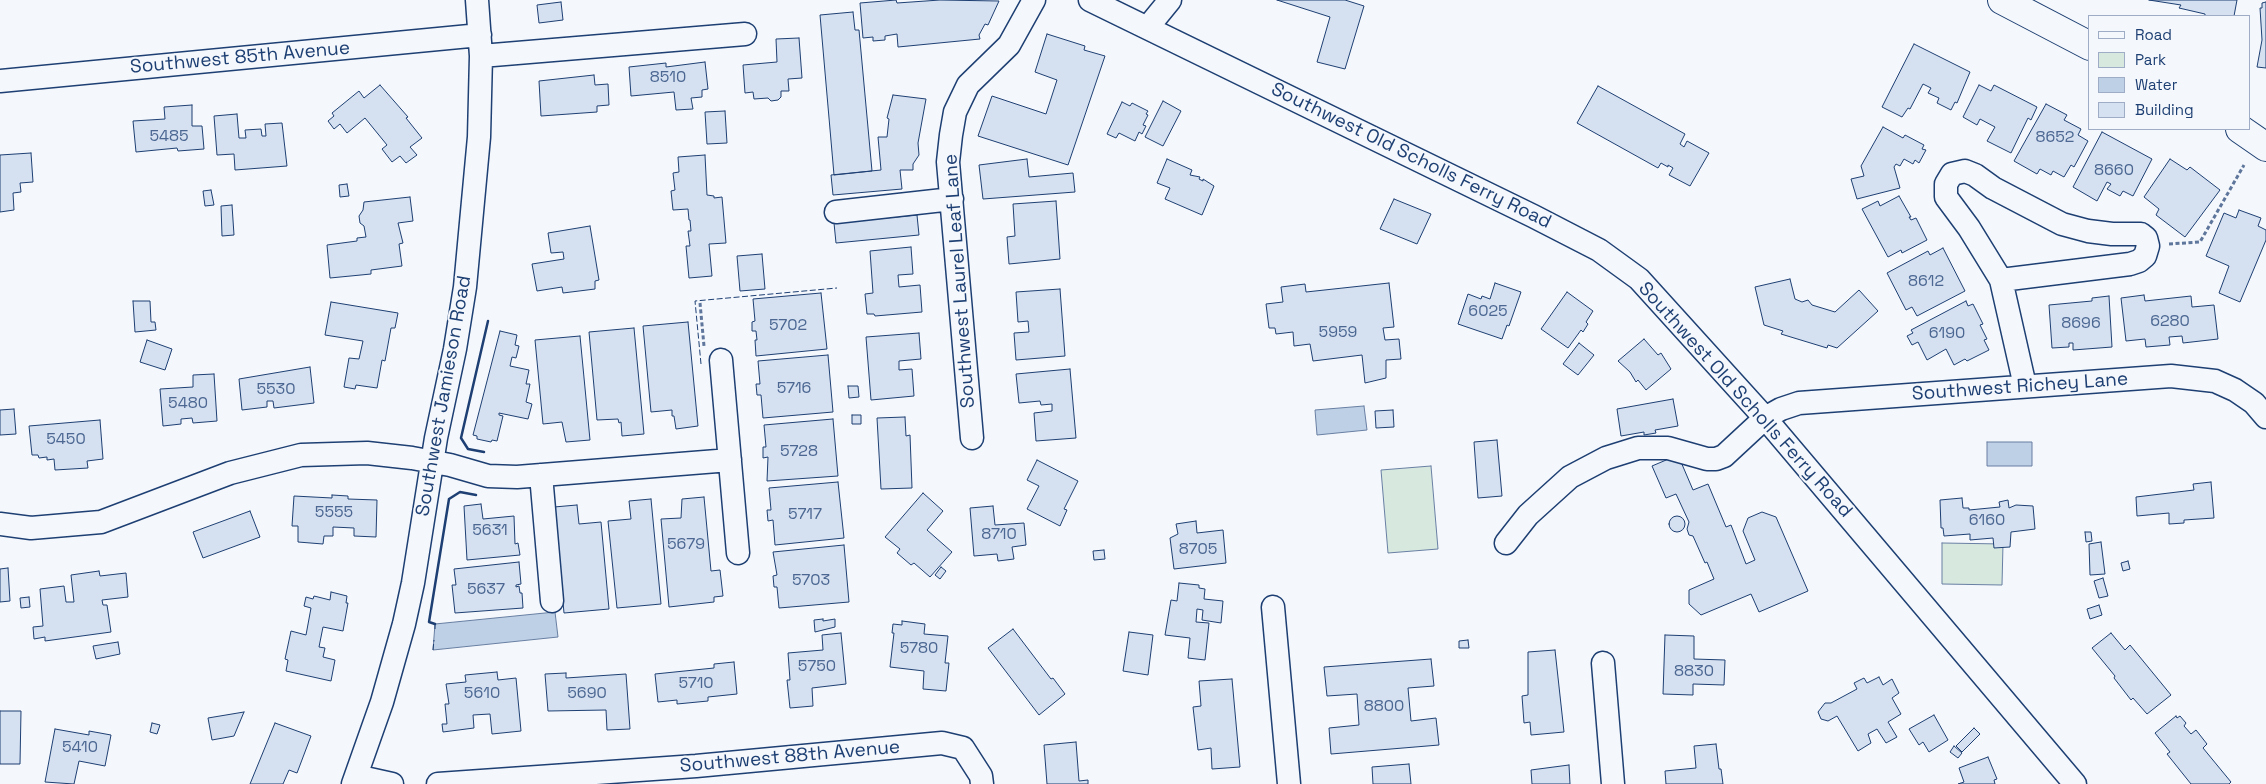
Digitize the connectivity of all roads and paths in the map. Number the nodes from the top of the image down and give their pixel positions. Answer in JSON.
{"nodes":[{"id":1,"x":477,"y":0,"type":"edge"},
{"id":2,"x":1034,"y":0,"type":"edge"},
{"id":3,"x":1090,"y":0,"type":"edge"},
{"id":4,"x":1170,"y":0,"type":"edge"},
{"id":5,"x":2002,"y":0,"type":"edge"},
{"id":6,"x":1148,"y":28,"type":"junction"},
{"id":7,"x":745,"y":34,"type":"dead end"},
{"id":8,"x":2088,"y":45,"type":"edge"},
{"id":9,"x":481,"y":46,"type":"junction"},
{"id":10,"x":0,"y":81,"type":"edge"},
{"id":11,"x":2241,"y":130,"type":"edge"},
{"id":12,"x":2266,"y":147,"type":"edge"},
{"id":13,"x":2244,"y":165,"type":"dead end"},
{"id":14,"x":952,"y":199,"type":"junction"},
{"id":15,"x":836,"y":212,"type":"dead end"},
{"id":16,"x":2148,"y":246,"type":"junction"},
{"id":17,"x":2001,"y":280,"type":"junction"},
{"id":18,"x":700,"y":303,"type":"dead end"},
{"id":19,"x":713,"y":356,"type":"joint"},
{"id":20,"x":2025,"y":386,"type":"junction"},
{"id":21,"x":2266,"y":417,"type":"edge"},
{"id":22,"x":1765,"y":418,"type":"junction"},
{"id":23,"x":972,"y":438,"type":"dead end"},
{"id":24,"x":730,"y":460,"type":"junction"},
{"id":25,"x":432,"y":462,"type":"junction"},
{"id":26,"x":542,"y":475,"type":"junction"},
{"id":27,"x":0,"y":524,"type":"edge"},
{"id":28,"x":1506,"y":543,"type":"dead end"},
{"id":29,"x":738,"y":553,"type":"dead end"},
{"id":30,"x":552,"y":600,"type":"dead end"},
{"id":31,"x":1273,"y":607,"type":"dead end"},
{"id":32,"x":1603,"y":663,"type":"dead end"},
{"id":33,"x":697,"y":775,"type":"edge"},
{"id":34,"x":354,"y":780,"type":"edge"},
{"id":35,"x":392,"y":784,"type":"edge"},
{"id":36,"x":438,"y":784,"type":"edge"},
{"id":37,"x":982,"y":784,"type":"edge"},
{"id":38,"x":1289,"y":784,"type":"edge"},
{"id":39,"x":1613,"y":784,"type":"edge"},
{"id":40,"x":2075,"y":784,"type":"edge"}],
"edges":[{"from":1,"to":9,"type":"street","name":"Southwest Jamieson Road"},
{"from":2,"to":14,"type":"street","name":"Southwest Laurel Leaf Lane"},
{"from":3,"to":6,"type":"street","name":"Southwest Old Scholls Ferry Road"},
{"from":4,"to":6,"type":"street"},
{"from":5,"to":8,"type":"main road"},
{"from":6,"to":22,"type":"street","name":"Southwest Old Scholls Ferry Road"},
{"from":7,"to":9,"type":"street","name":"Southwest 85th Avenue"},
{"from":9,"to":10,"type":"street","name":"Southwest 85th Avenue"},
{"from":9,"to":25,"type":"street","name":"Southwest Jamieson Road"},
{"from":11,"to":12,"type":"main road"},
{"from":13,"to":16,"type":"path"},
{"from":14,"to":15,"type":"street"},
{"from":14,"to":23,"type":"street","name":"Southwest Laurel Leaf Lane"},
{"from":16,"to":17,"type":"street"},
{"from":16,"to":17,"type":"street"},
{"from":17,"to":20,"type":"street"},
{"from":18,"to":19,"type":"path"},
{"from":19,"to":24,"type":"street"},
{"from":20,"to":21,"type":"street","name":"Southwest Richey Lane"},
{"from":20,"to":22,"type":"street","name":"Southwest Richey Lane"},
{"from":22,"to":28,"type":"street","name":"Southwest Richey Lane"},
{"from":22,"to":40,"type":"street","name":"Southwest Old Scholls Ferry Road"},
{"from":24,"to":26,"type":"street"},
{"from":24,"to":29,"type":"street"},
{"from":25,"to":26,"type":"street"},
{"from":25,"to":27,"type":"street"},
{"from":25,"to":34,"type":"street","name":"Southwest Jamieson Road"},
{"from":26,"to":30,"type":"street"},
{"from":31,"to":38,"type":"street"},
{"from":32,"to":39,"type":"street"},
{"from":33,"to":36,"type":"street","name":"Southwest 88th Avenue"},
{"from":33,"to":37,"type":"street","name":"Southwest 88th Avenue"},
{"from":34,"to":35,"type":"street"}]}
